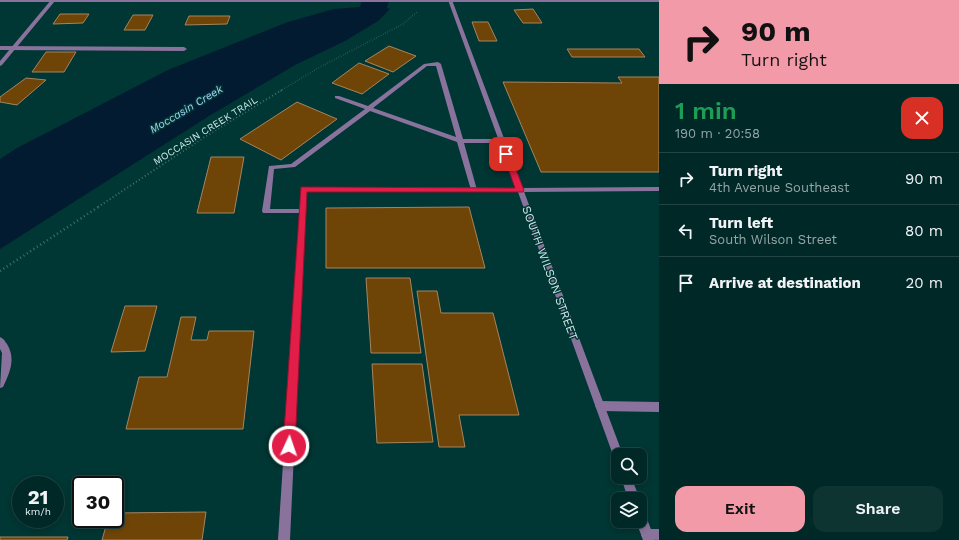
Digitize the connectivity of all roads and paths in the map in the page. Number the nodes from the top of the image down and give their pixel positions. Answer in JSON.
{"nodes":[{"id":1,"x":53,"y":0,"type":"edge"},
{"id":2,"x":350,"y":0,"type":"edge"},
{"id":3,"x":395,"y":0,"type":"edge"},
{"id":4,"x":450,"y":0,"type":"edge"},
{"id":5,"x":0,"y":1,"type":"edge"},
{"id":6,"x":659,"y":1,"type":"edge"},
{"id":7,"x":419,"y":7,"type":"dead end"},
{"id":8,"x":0,"y":48,"type":"edge"},
{"id":9,"x":13,"y":48,"type":"junction"},
{"id":10,"x":184,"y":48,"type":"dead end"},
{"id":11,"x":0,"y":64,"type":"edge"},
{"id":12,"x":337,"y":97,"type":"dead end"},
{"id":13,"x":368,"y":109,"type":"junction"},
{"id":14,"x":460,"y":141,"type":"junction"},
{"id":15,"x":502,"y":141,"type":"junction"},
{"id":16,"x":659,"y":189,"type":"edge"},
{"id":17,"x":474,"y":190,"type":"junction"},
{"id":18,"x":520,"y":190,"type":"junction"},
{"id":19,"x":302,"y":211,"type":"junction"},
{"id":20,"x":0,"y":271,"type":"edge"},
{"id":21,"x":0,"y":341,"type":"edge"},
{"id":22,"x":0,"y":384,"type":"edge"},
{"id":23,"x":600,"y":406,"type":"junction"},
{"id":24,"x":659,"y":407,"type":"edge"},
{"id":25,"x":615,"y":448,"type":"edge"},
{"id":26,"x":647,"y":527,"type":"edge"},
{"id":27,"x":652,"y":536,"type":"edge"},
{"id":28,"x":284,"y":540,"type":"edge"}],
"edges":[{"from":1,"to":2,"type":"street"},
{"from":1,"to":5,"type":"street"},
{"from":1,"to":9,"type":"street"},
{"from":2,"to":3,"type":"street"},
{"from":3,"to":4,"type":"street"},
{"from":4,"to":6,"type":"street"},
{"from":4,"to":15,"type":"street","name":"SOUTH WILSON STREET"},
{"from":7,"to":20,"type":"path","name":"MOCCASIN CREEK TRAIL"},
{"from":8,"to":9,"type":"street"},
{"from":9,"to":10,"type":"street"},
{"from":9,"to":11,"type":"street"},
{"from":12,"to":13,"type":"street"},
{"from":13,"to":14,"type":"street"},
{"from":13,"to":14,"type":"street"},
{"from":13,"to":19,"type":"street"},
{"from":14,"to":15,"type":"street"},
{"from":14,"to":17,"type":"street"},
{"from":15,"to":18,"type":"street","name":"SOUTH WILSON STREET"},
{"from":16,"to":18,"type":"street"},
{"from":17,"to":18,"type":"street"},
{"from":17,"to":19,"type":"street"},
{"from":18,"to":23,"type":"street","name":"SOUTH WILSON STREET"},
{"from":19,"to":28,"type":"street"},
{"from":21,"to":22,"type":"street"},
{"from":23,"to":24,"type":"street"},
{"from":23,"to":25,"type":"street","name":"SOUTH WILSON STREET"},
{"from":26,"to":27,"type":"street"}]}
